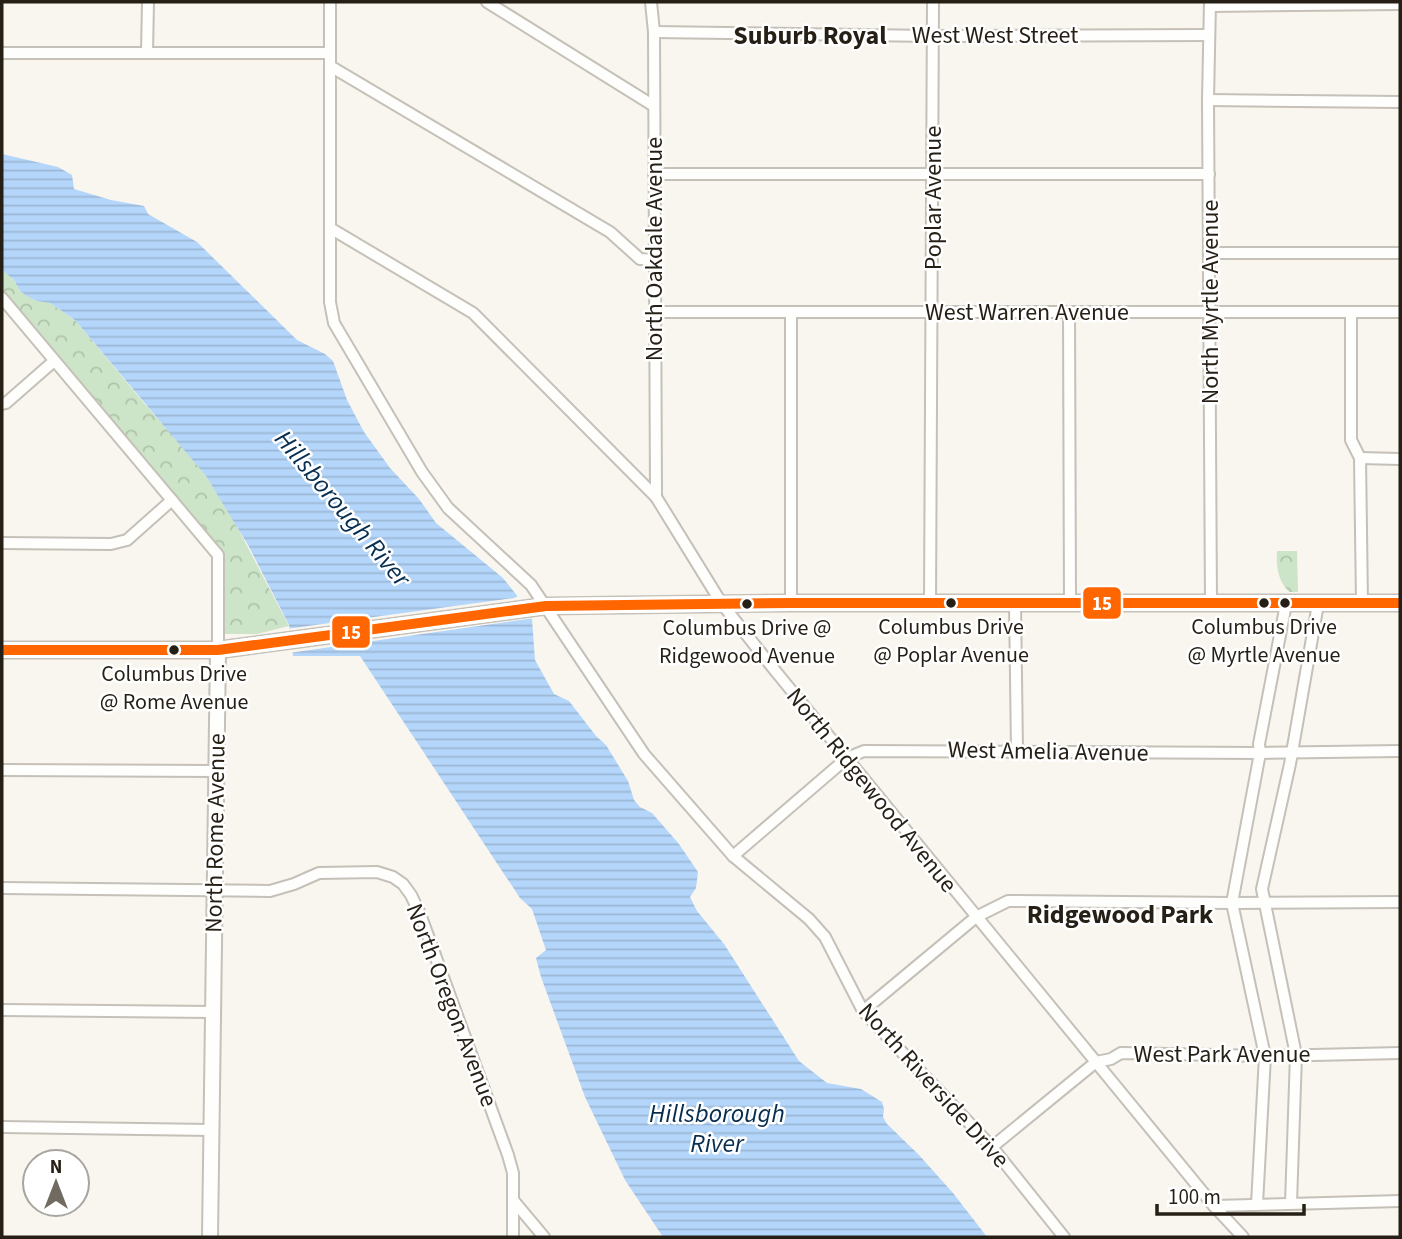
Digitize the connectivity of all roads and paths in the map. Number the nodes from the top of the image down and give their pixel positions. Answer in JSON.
{"nodes":[{"id":1,"x":149,"y":2,"type":"edge"},
{"id":2,"x":330,"y":2,"type":"edge"},
{"id":3,"x":487,"y":2,"type":"edge"},
{"id":4,"x":650,"y":2,"type":"edge"},
{"id":5,"x":933,"y":2,"type":"edge"},
{"id":6,"x":1210,"y":4,"type":"edge"},
{"id":7,"x":1400,"y":5,"type":"edge"},
{"id":8,"x":654,"y":32,"type":"junction"},
{"id":9,"x":1209,"y":34,"type":"junction"},
{"id":10,"x":932,"y":36,"type":"junction"},
{"id":11,"x":2,"y":53,"type":"edge"},
{"id":12,"x":146,"y":53,"type":"junction"},
{"id":13,"x":330,"y":53,"type":"junction"},
{"id":14,"x":330,"y":66,"type":"junction"},
{"id":15,"x":1208,"y":100,"type":"junction"},
{"id":16,"x":1400,"y":102,"type":"edge"},
{"id":17,"x":654,"y":106,"type":"junction"},
{"id":18,"x":654,"y":174,"type":"junction"},
{"id":19,"x":933,"y":174,"type":"junction"},
{"id":20,"x":1209,"y":174,"type":"junction"},
{"id":21,"x":330,"y":228,"type":"junction"},
{"id":22,"x":1210,"y":253,"type":"junction"},
{"id":23,"x":1400,"y":253,"type":"edge"},
{"id":24,"x":654,"y":260,"type":"junction"},
{"id":25,"x":2,"y":298,"type":"edge"},
{"id":26,"x":654,"y":312,"type":"junction"},
{"id":27,"x":791,"y":312,"type":"junction"},
{"id":28,"x":933,"y":312,"type":"junction"},
{"id":29,"x":1069,"y":312,"type":"junction"},
{"id":30,"x":1210,"y":312,"type":"junction"},
{"id":31,"x":1351,"y":312,"type":"junction"},
{"id":32,"x":1400,"y":312,"type":"edge"},
{"id":33,"x":54,"y":360,"type":"junction"},
{"id":34,"x":2,"y":404,"type":"edge"},
{"id":35,"x":1360,"y":458,"type":"junction"},
{"id":36,"x":1400,"y":459,"type":"edge"},
{"id":37,"x":656,"y":497,"type":"junction"},
{"id":38,"x":172,"y":500,"type":"junction"},
{"id":39,"x":2,"y":543,"type":"edge"},
{"id":40,"x":791,"y":603,"type":"junction"},
{"id":41,"x":930,"y":603,"type":"junction"},
{"id":42,"x":1015,"y":603,"type":"junction"},
{"id":43,"x":1211,"y":603,"type":"junction"},
{"id":44,"x":1362,"y":603,"type":"junction"},
{"id":45,"x":1400,"y":603,"type":"edge"},
{"id":46,"x":722,"y":604,"type":"junction"},
{"id":47,"x":1070,"y":604,"type":"junction"},
{"id":48,"x":1286,"y":604,"type":"junction"},
{"id":49,"x":1318,"y":604,"type":"junction"},
{"id":50,"x":538,"y":607,"type":"junction"},
{"id":51,"x":2,"y":650,"type":"edge"},
{"id":52,"x":218,"y":650,"type":"junction"},
{"id":53,"x":1017,"y":751,"type":"junction"},
{"id":54,"x":1400,"y":751,"type":"edge"},
{"id":55,"x":1292,"y":752,"type":"junction"},
{"id":56,"x":1260,"y":753,"type":"junction"},
{"id":57,"x":847,"y":758,"type":"junction"},
{"id":58,"x":2,"y":770,"type":"edge"},
{"id":59,"x":216,"y":771,"type":"junction"},
{"id":60,"x":733,"y":856,"type":"junction"},
{"id":61,"x":2,"y":888,"type":"edge"},
{"id":62,"x":214,"y":890,"type":"junction"},
{"id":63,"x":1400,"y":902,"type":"edge"},
{"id":64,"x":1232,"y":903,"type":"junction"},
{"id":65,"x":1265,"y":903,"type":"junction"},
{"id":66,"x":976,"y":917,"type":"junction"},
{"id":67,"x":2,"y":1010,"type":"edge"},
{"id":68,"x":863,"y":1011,"type":"junction"},
{"id":69,"x":213,"y":1012,"type":"junction"},
{"id":70,"x":1400,"y":1053,"type":"edge"},
{"id":71,"x":1296,"y":1055,"type":"junction"},
{"id":72,"x":1265,"y":1056,"type":"junction"},
{"id":73,"x":1096,"y":1062,"type":"junction"},
{"id":74,"x":2,"y":1128,"type":"edge"},
{"id":75,"x":211,"y":1130,"type":"junction"},
{"id":76,"x":992,"y":1147,"type":"junction"},
{"id":77,"x":513,"y":1200,"type":"junction"},
{"id":78,"x":1400,"y":1201,"type":"edge"},
{"id":79,"x":1291,"y":1203,"type":"junction"},
{"id":80,"x":1257,"y":1204,"type":"junction"},
{"id":81,"x":1214,"y":1206,"type":"junction"},
{"id":82,"x":210,"y":1237,"type":"edge"},
{"id":83,"x":513,"y":1237,"type":"edge"},
{"id":84,"x":544,"y":1237,"type":"edge"},
{"id":85,"x":1064,"y":1237,"type":"edge"},
{"id":86,"x":1243,"y":1237,"type":"edge"}],
"edges":[{"from":1,"to":12,"type":"street"},
{"from":2,"to":13,"type":"street","name":"North Riverside Drive"},
{"from":3,"to":17,"type":"street"},
{"from":4,"to":8,"type":"street","name":"North Oakdale Avenue"},
{"from":5,"to":10,"type":"street","name":"Poplar Avenue"},
{"from":6,"to":7,"type":"street"},
{"from":6,"to":9,"type":"street","name":"North Myrtle Avenue"},
{"from":8,"to":10,"type":"street","name":"West West Street"},
{"from":8,"to":17,"type":"street","name":"North Oakdale Avenue"},
{"from":9,"to":10,"type":"street","name":"West West Street"},
{"from":9,"to":15,"type":"street","name":"North Myrtle Avenue"},
{"from":10,"to":19,"type":"street","name":"Poplar Avenue"},
{"from":11,"to":12,"type":"street"},
{"from":12,"to":13,"type":"street"},
{"from":13,"to":14,"type":"street","name":"North Riverside Drive"},
{"from":14,"to":21,"type":"street","name":"North Riverside Drive"},
{"from":14,"to":24,"type":"street"},
{"from":15,"to":16,"type":"street"},
{"from":15,"to":20,"type":"street","name":"North Myrtle Avenue"},
{"from":17,"to":18,"type":"street","name":"North Oakdale Avenue"},
{"from":18,"to":19,"type":"street"},
{"from":18,"to":24,"type":"street","name":"North Oakdale Avenue"},
{"from":19,"to":20,"type":"street"},
{"from":19,"to":28,"type":"street","name":"Poplar Avenue"},
{"from":20,"to":22,"type":"street","name":"North Myrtle Avenue"},
{"from":21,"to":37,"type":"street","name":"North Ridgewood Avenue"},
{"from":21,"to":50,"type":"street","name":"North Riverside Drive"},
{"from":22,"to":23,"type":"street"},
{"from":22,"to":30,"type":"street","name":"North Myrtle Avenue"},
{"from":24,"to":26,"type":"street","name":"North Oakdale Avenue"},
{"from":25,"to":33,"type":"street","name":"North Rome Avenue"},
{"from":26,"to":27,"type":"street","name":"West Warren Avenue"},
{"from":26,"to":37,"type":"street","name":"North Oakdale Avenue"},
{"from":27,"to":28,"type":"street","name":"West Warren Avenue"},
{"from":27,"to":40,"type":"street"},
{"from":28,"to":29,"type":"street","name":"West Warren Avenue"},
{"from":28,"to":41,"type":"street","name":"Poplar Avenue"},
{"from":29,"to":30,"type":"street","name":"West Warren Avenue"},
{"from":29,"to":47,"type":"street"},
{"from":30,"to":31,"type":"street","name":"West Warren Avenue"},
{"from":30,"to":43,"type":"street","name":"North Myrtle Avenue"},
{"from":31,"to":32,"type":"street","name":"West Warren Avenue"},
{"from":31,"to":35,"type":"street"},
{"from":33,"to":34,"type":"street"},
{"from":33,"to":38,"type":"street","name":"North Rome Avenue"},
{"from":35,"to":36,"type":"street"},
{"from":35,"to":44,"type":"street"},
{"from":37,"to":46,"type":"street","name":"North Ridgewood Avenue"},
{"from":38,"to":39,"type":"street"},
{"from":38,"to":52,"type":"street","name":"North Rome Avenue"},
{"from":40,"to":41,"type":"main road"},
{"from":40,"to":46,"type":"main road"},
{"from":41,"to":42,"type":"main road"},
{"from":42,"to":47,"type":"main road"},
{"from":42,"to":53,"type":"street"},
{"from":43,"to":47,"type":"main road"},
{"from":43,"to":48,"type":"main road"},
{"from":44,"to":45,"type":"main road"},
{"from":44,"to":49,"type":"main road"},
{"from":46,"to":50,"type":"main road"},
{"from":46,"to":57,"type":"street","name":"North Ridgewood Avenue"},
{"from":48,"to":49,"type":"main road"},
{"from":48,"to":56,"type":"street"},
{"from":49,"to":55,"type":"street"},
{"from":50,"to":52,"type":"main road"},
{"from":50,"to":60,"type":"street","name":"North Riverside Drive"},
{"from":51,"to":52,"type":"main road"},
{"from":52,"to":59,"type":"street","name":"North Rome Avenue"},
{"from":53,"to":56,"type":"street","name":"West Amelia Avenue"},
{"from":53,"to":57,"type":"street","name":"West Amelia Avenue"},
{"from":54,"to":55,"type":"street","name":"West Amelia Avenue"},
{"from":55,"to":56,"type":"street","name":"West Amelia Avenue"},
{"from":55,"to":65,"type":"street"},
{"from":56,"to":64,"type":"street"},
{"from":57,"to":60,"type":"street","name":"West Amelia Avenue"},
{"from":57,"to":66,"type":"street","name":"North Ridgewood Avenue"},
{"from":58,"to":59,"type":"street"},
{"from":59,"to":62,"type":"street","name":"North Rome Avenue"},
{"from":60,"to":68,"type":"street","name":"North Riverside Drive"},
{"from":61,"to":62,"type":"street","name":"North Oregon Avenue"},
{"from":62,"to":69,"type":"street","name":"North Rome Avenue"},
{"from":62,"to":77,"type":"street","name":"North Oregon Avenue"},
{"from":63,"to":65,"type":"street"},
{"from":64,"to":65,"type":"street"},
{"from":64,"to":66,"type":"street"},
{"from":64,"to":72,"type":"street"},
{"from":65,"to":71,"type":"street"},
{"from":66,"to":68,"type":"street"},
{"from":66,"to":73,"type":"street","name":"North Ridgewood Avenue"},
{"from":67,"to":69,"type":"street"},
{"from":68,"to":76,"type":"street","name":"North Riverside Drive"},
{"from":69,"to":75,"type":"street","name":"North Rome Avenue"},
{"from":70,"to":71,"type":"street","name":"West Park Avenue"},
{"from":71,"to":72,"type":"street","name":"West Park Avenue"},
{"from":71,"to":79,"type":"street"},
{"from":72,"to":73,"type":"street","name":"West Park Avenue"},
{"from":72,"to":80,"type":"street"},
{"from":73,"to":76,"type":"street","name":"West Park Avenue"},
{"from":73,"to":81,"type":"street","name":"North Ridgewood Avenue"},
{"from":74,"to":75,"type":"street"},
{"from":75,"to":82,"type":"street","name":"North Rome Avenue"},
{"from":76,"to":85,"type":"street","name":"North Riverside Drive"},
{"from":77,"to":83,"type":"street","name":"North Oregon Avenue"},
{"from":77,"to":84,"type":"street"},
{"from":78,"to":79,"type":"street"},
{"from":79,"to":80,"type":"street"},
{"from":80,"to":81,"type":"street"},
{"from":81,"to":86,"type":"street","name":"North Ridgewood Avenue"}]}
